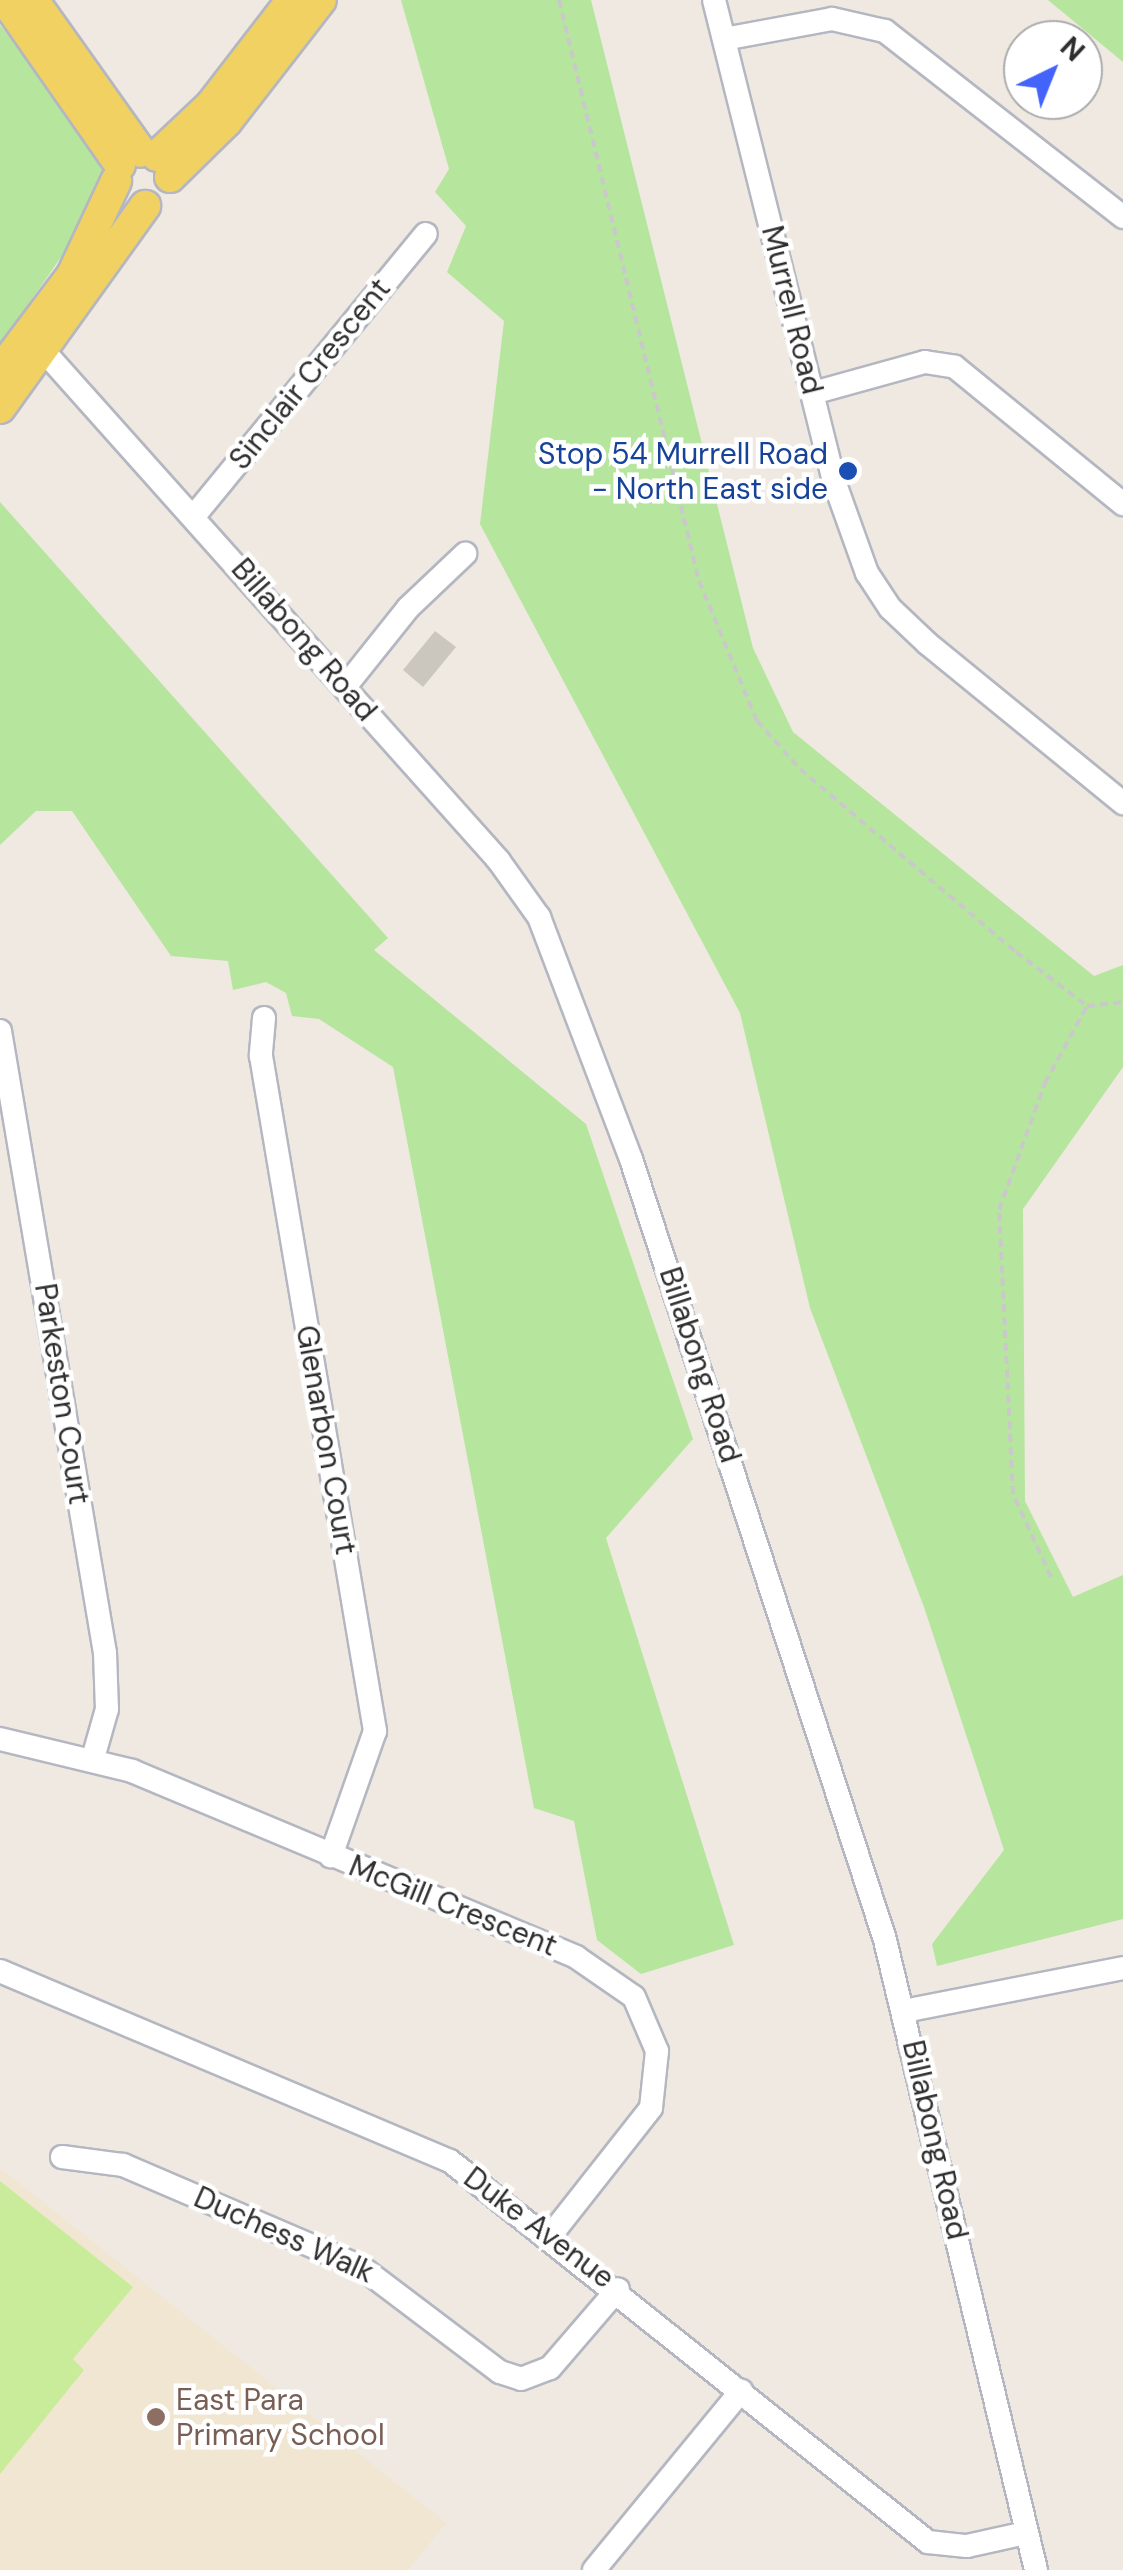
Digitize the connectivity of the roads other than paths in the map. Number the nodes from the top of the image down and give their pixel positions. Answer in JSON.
{"nodes":[{"id":1,"x":4,"y":0,"type":"edge"},
{"id":2,"x":33,"y":0,"type":"edge"},
{"id":3,"x":292,"y":0,"type":"edge"},
{"id":4,"x":321,"y":0,"type":"edge"},
{"id":5,"x":714,"y":0,"type":"edge"},
{"id":6,"x":724,"y":39,"type":"junction"},
{"id":7,"x":141,"y":166,"type":"junction"},
{"id":8,"x":1123,"y":217,"type":"edge"},
{"id":9,"x":426,"y":234,"type":"dead end"},
{"id":10,"x":36,"y":343,"type":"junction"},
{"id":11,"x":0,"y":371,"type":"edge"},
{"id":12,"x":813,"y":393,"type":"junction"},
{"id":13,"x":0,"y":408,"type":"edge"},
{"id":14,"x":1123,"y":504,"type":"edge"},
{"id":15,"x":194,"y":516,"type":"junction"},
{"id":16,"x":465,"y":554,"type":"dead end"},
{"id":17,"x":345,"y":688,"type":"junction"},
{"id":18,"x":1123,"y":803,"type":"edge"},
{"id":19,"x":264,"y":1018,"type":"dead end"},
{"id":20,"x":0,"y":1031,"type":"edge"},
{"id":21,"x":0,"y":1739,"type":"edge"},
{"id":22,"x":93,"y":1758,"type":"junction"},
{"id":23,"x":331,"y":1856,"type":"junction"},
{"id":24,"x":1123,"y":1968,"type":"edge"},
{"id":25,"x":0,"y":1971,"type":"edge"},
{"id":26,"x":904,"y":2011,"type":"junction"},
{"id":27,"x":62,"y":2157,"type":"dead end"},
{"id":28,"x":550,"y":2235,"type":"junction"},
{"id":29,"x":618,"y":2289,"type":"junction"},
{"id":30,"x":742,"y":2392,"type":"junction"},
{"id":31,"x":1026,"y":2534,"type":"junction"},
{"id":32,"x":594,"y":2570,"type":"edge"},
{"id":33,"x":1036,"y":2570,"type":"edge"}],
"edges":[{"from":1,"to":7,"type":"main road"},
{"from":2,"to":7,"type":"main road"},
{"from":3,"to":7,"type":"main road"},
{"from":4,"to":7,"type":"main road"},
{"from":5,"to":6,"type":"street","name":"Murrell Road"},
{"from":6,"to":8,"type":"street"},
{"from":6,"to":12,"type":"street","name":"Murrell Road"},
{"from":7,"to":10,"type":"main road"},
{"from":7,"to":10,"type":"main road"},
{"from":9,"to":15,"type":"street","name":"Sinclair Crescent"},
{"from":10,"to":11,"type":"main road"},
{"from":10,"to":13,"type":"main road"},
{"from":10,"to":15,"type":"street","name":"Billabong Road"},
{"from":12,"to":14,"type":"street"},
{"from":12,"to":18,"type":"street","name":"Murrell Road"},
{"from":15,"to":17,"type":"street","name":"Billabong Road"},
{"from":16,"to":17,"type":"street"},
{"from":17,"to":26,"type":"street","name":"Billabong Road"},
{"from":19,"to":23,"type":"street","name":"Glenarbon Court"},
{"from":20,"to":22,"type":"street","name":"Parkeston Court"},
{"from":21,"to":22,"type":"street","name":"McGill Crescent"},
{"from":22,"to":23,"type":"street","name":"McGill Crescent"},
{"from":23,"to":28,"type":"street","name":"McGill Crescent"},
{"from":24,"to":26,"type":"street"},
{"from":25,"to":28,"type":"street","name":"Duke Avenue"},
{"from":26,"to":31,"type":"street","name":"Billabong Road"},
{"from":27,"to":29,"type":"street","name":"Duchess Walk"},
{"from":28,"to":29,"type":"street","name":"Duke Avenue"},
{"from":29,"to":30,"type":"street","name":"Duke Avenue"},
{"from":30,"to":31,"type":"street","name":"Duke Avenue"},
{"from":30,"to":32,"type":"street"},
{"from":31,"to":33,"type":"street","name":"Billabong Road"}]}
